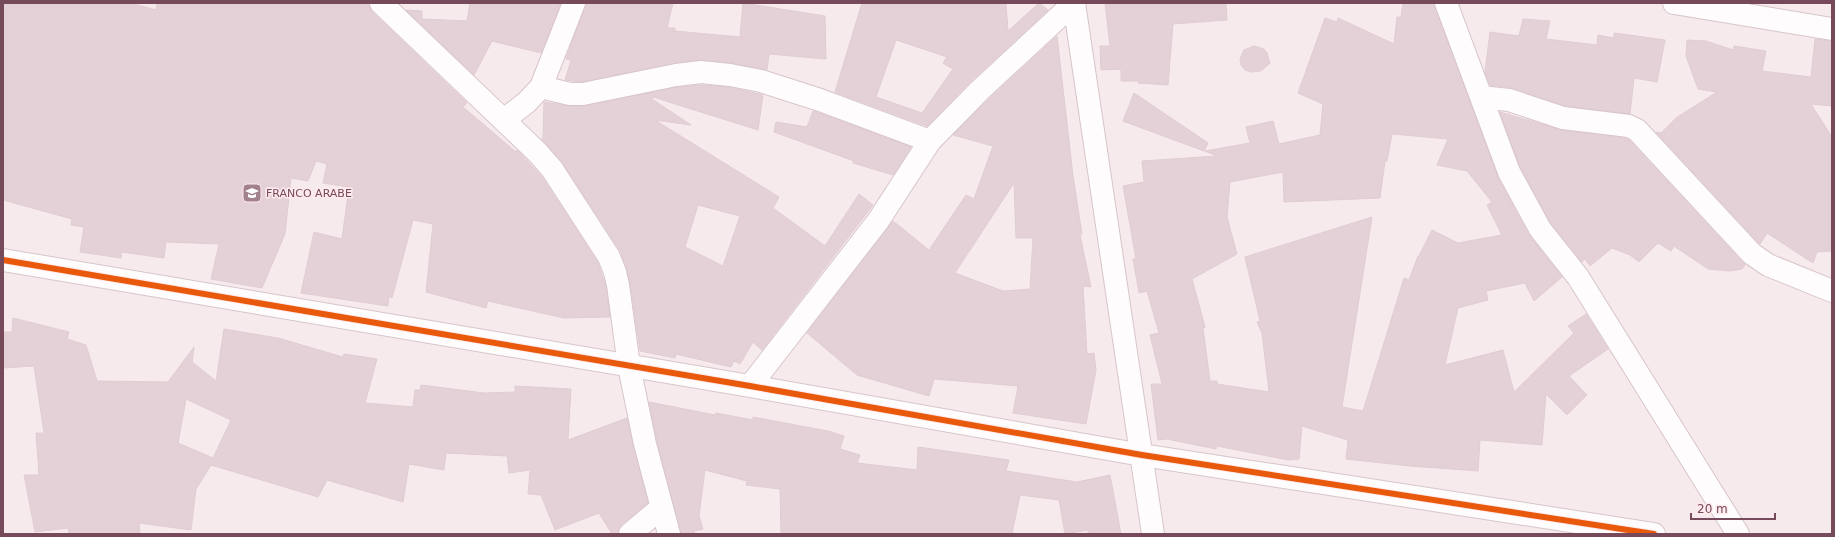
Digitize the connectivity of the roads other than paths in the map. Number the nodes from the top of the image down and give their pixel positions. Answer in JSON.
{"nodes":[{"id":1,"x":381,"y":3,"type":"edge"},
{"id":2,"x":574,"y":3,"type":"edge"},
{"id":3,"x":1074,"y":3,"type":"edge"},
{"id":4,"x":1446,"y":3,"type":"edge"},
{"id":5,"x":1674,"y":3,"type":"edge"},
{"id":6,"x":1832,"y":29,"type":"edge"},
{"id":7,"x":541,"y":88,"type":"junction"},
{"id":8,"x":1481,"y":97,"type":"junction"},
{"id":9,"x":504,"y":120,"type":"junction"},
{"id":10,"x":930,"y":141,"type":"junction"},
{"id":11,"x":3,"y":260,"type":"edge"},
{"id":12,"x":1832,"y":291,"type":"edge"},
{"id":13,"x":629,"y":366,"type":"junction"},
{"id":14,"x":750,"y":386,"type":"junction"},
{"id":15,"x":1142,"y":455,"type":"junction"},
{"id":16,"x":662,"y":507,"type":"junction"},
{"id":17,"x":630,"y":534,"type":"edge"},
{"id":18,"x":669,"y":534,"type":"edge"},
{"id":19,"x":1153,"y":534,"type":"edge"},
{"id":20,"x":1654,"y":534,"type":"edge"},
{"id":21,"x":1738,"y":534,"type":"edge"}],
"edges":[{"from":1,"to":9,"type":"street"},
{"from":2,"to":7,"type":"street"},
{"from":3,"to":10,"type":"street"},
{"from":3,"to":15,"type":"street"},
{"from":4,"to":8,"type":"street"},
{"from":5,"to":6,"type":"street"},
{"from":7,"to":9,"type":"street"},
{"from":7,"to":10,"type":"street"},
{"from":8,"to":12,"type":"street"},
{"from":8,"to":21,"type":"street"},
{"from":9,"to":13,"type":"street"},
{"from":10,"to":14,"type":"street"},
{"from":11,"to":13,"type":"street"},
{"from":13,"to":14,"type":"street"},
{"from":13,"to":16,"type":"street"},
{"from":14,"to":15,"type":"street"},
{"from":15,"to":19,"type":"street"},
{"from":15,"to":20,"type":"street"},
{"from":16,"to":17,"type":"street"},
{"from":16,"to":18,"type":"street"}]}
